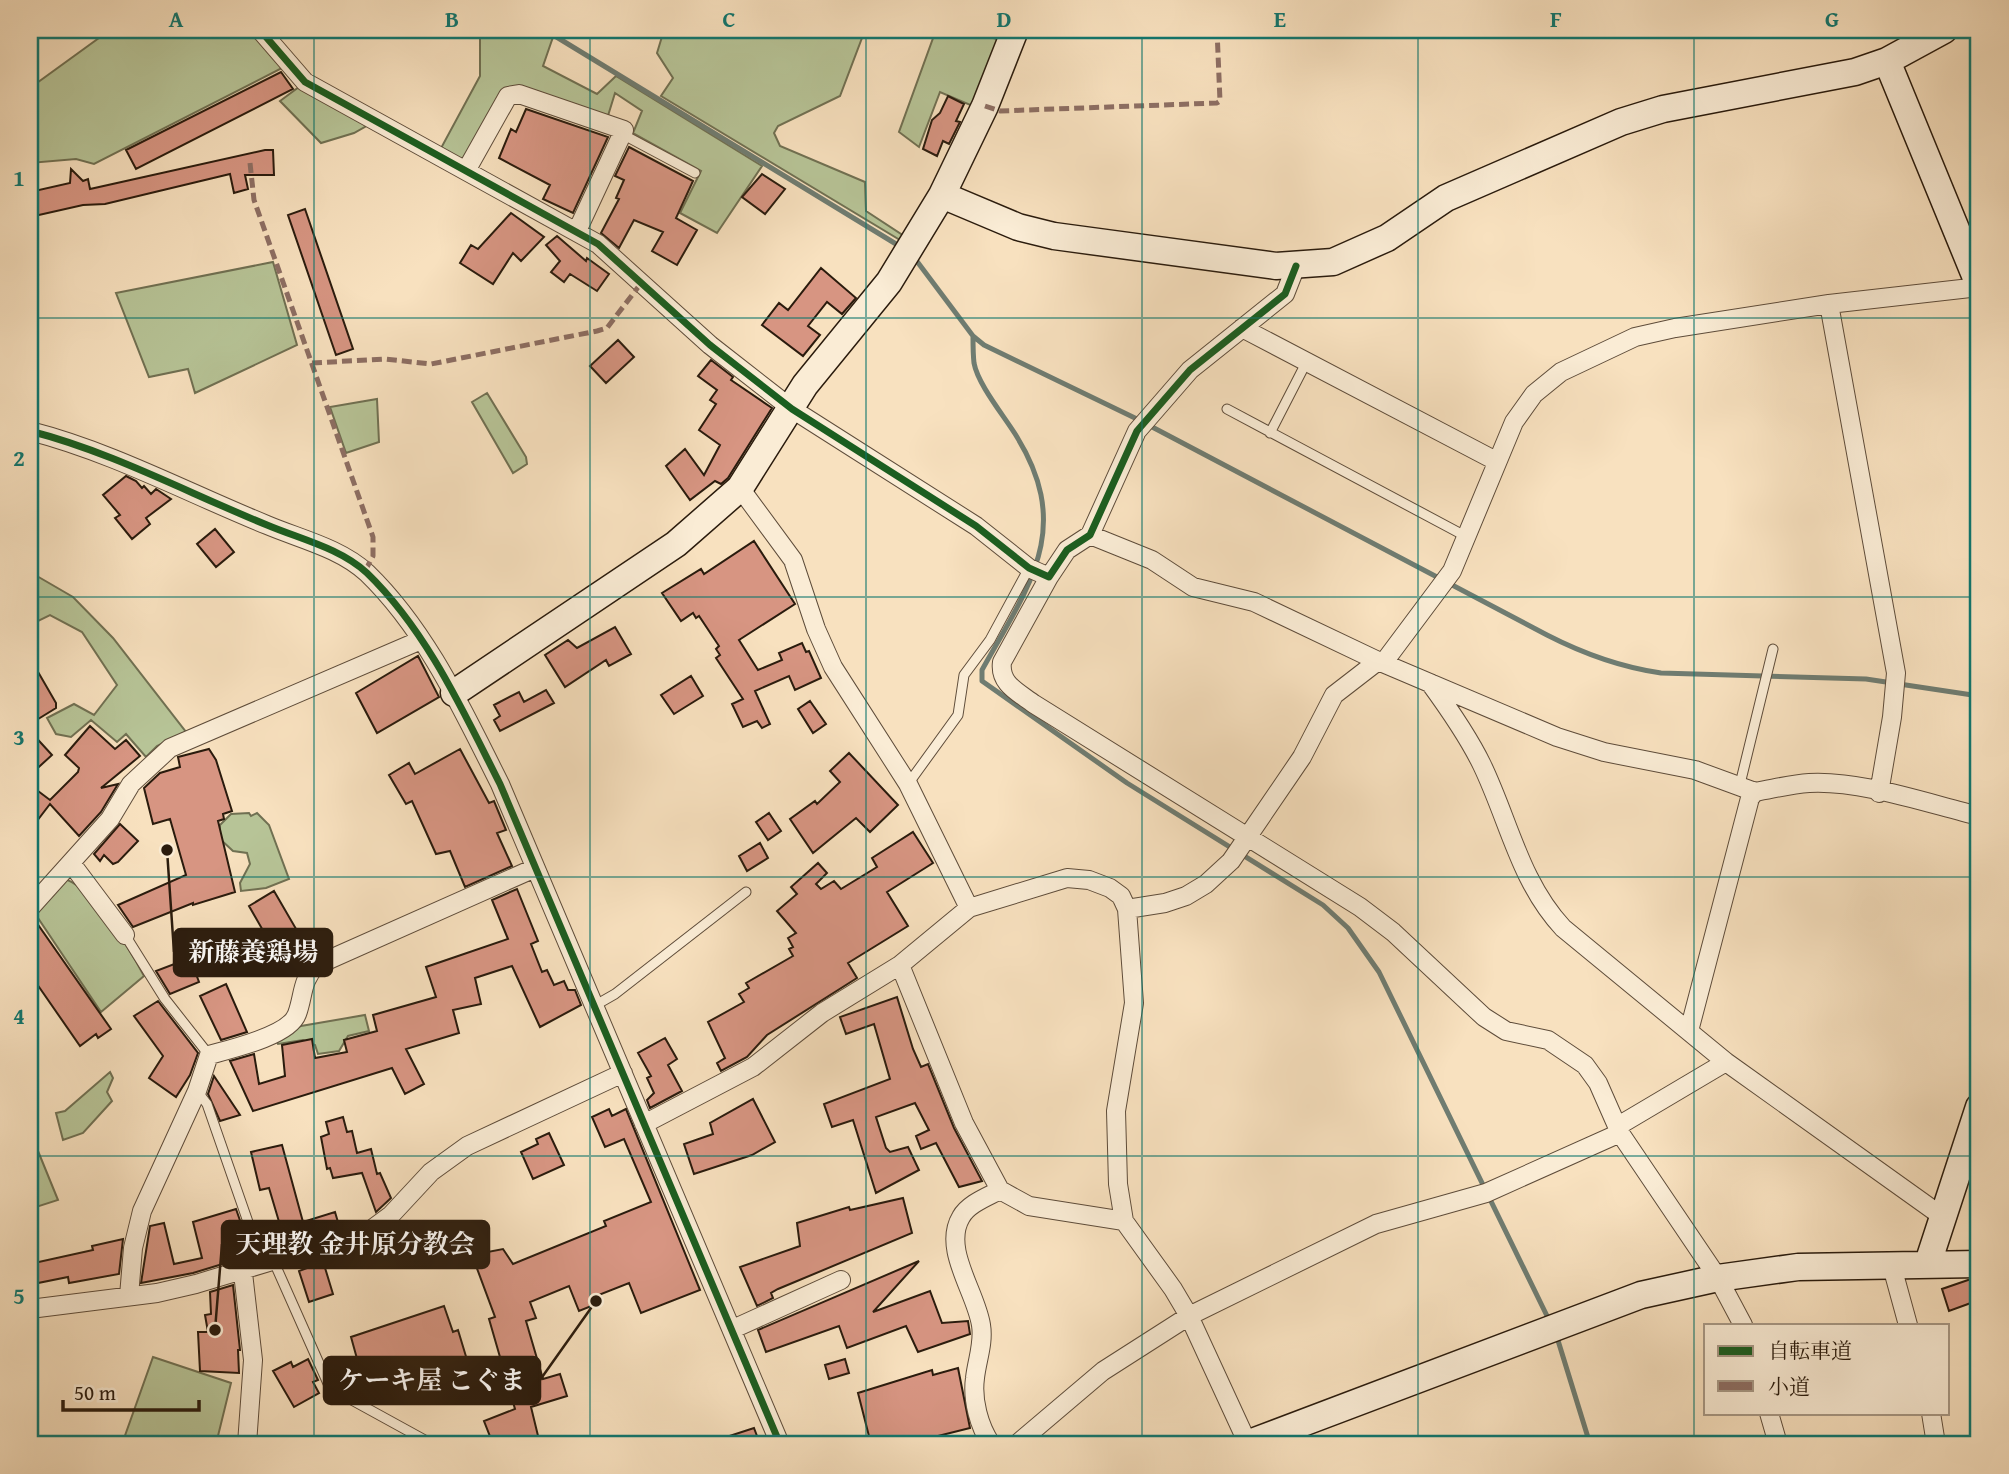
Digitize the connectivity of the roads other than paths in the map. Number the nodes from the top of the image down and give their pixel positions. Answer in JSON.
{"nodes":[{"id":1,"x":260,"y":30,"type":"edge"},
{"id":2,"x":1015,"y":30,"type":"edge"},
{"id":3,"x":1944,"y":30,"type":"edge"},
{"id":4,"x":1887,"y":61,"type":"junction"},
{"id":5,"x":622,"y":134,"type":"junction"},
{"id":6,"x":467,"y":169,"type":"junction"},
{"id":7,"x":695,"y":173,"type":"dead end"},
{"id":8,"x":942,"y":195,"type":"junction"},
{"id":9,"x":577,"y":231,"type":"junction"},
{"id":10,"x":1296,"y":266,"type":"junction"},
{"id":11,"x":1979,"y":286,"type":"edge"},
{"id":12,"x":1829,"y":304,"type":"junction"},
{"id":13,"x":1242,"y":328,"type":"junction"},
{"id":14,"x":1306,"y":363,"type":"junction"},
{"id":15,"x":792,"y":409,"type":"junction"},
{"id":16,"x":1227,"y":409,"type":"dead end"},
{"id":17,"x":30,"y":431,"type":"edge"},
{"id":18,"x":1269,"y":433,"type":"junction"},
{"id":19,"x":1496,"y":461,"type":"junction"},
{"id":20,"x":740,"y":488,"type":"junction"},
{"id":21,"x":1090,"y":535,"type":"junction"},
{"id":22,"x":1466,"y":537,"type":"junction"},
{"id":23,"x":1029,"y":568,"type":"junction"},
{"id":24,"x":1049,"y":577,"type":"junction"},
{"id":25,"x":421,"y":640,"type":"junction"},
{"id":26,"x":1773,"y":649,"type":"dead end"},
{"id":27,"x":1381,"y":661,"type":"junction"},
{"id":28,"x":1430,"y":683,"type":"junction"},
{"id":29,"x":454,"y":693,"type":"junction"},
{"id":30,"x":908,"y":784,"type":"junction"},
{"id":31,"x":1748,"y":788,"type":"junction"},
{"id":32,"x":1879,"y":793,"type":"junction"},
{"id":33,"x":1979,"y":816,"type":"edge"},
{"id":34,"x":1248,"y":837,"type":"junction"},
{"id":35,"x":71,"y":863,"type":"junction"},
{"id":36,"x":535,"y":868,"type":"junction"},
{"id":37,"x":746,"y":892,"type":"dead end"},
{"id":38,"x":30,"y":908,"type":"edge"},
{"id":39,"x":969,"y":908,"type":"junction"},
{"id":40,"x":1127,"y":909,"type":"junction"},
{"id":41,"x":125,"y":935,"type":"joint"},
{"id":42,"x":900,"y":965,"type":"junction"},
{"id":43,"x":594,"y":1006,"type":"junction"},
{"id":44,"x":1689,"y":1031,"type":"junction"},
{"id":45,"x":209,"y":1055,"type":"junction"},
{"id":46,"x":1726,"y":1062,"type":"junction"},
{"id":47,"x":623,"y":1073,"type":"junction"},
{"id":48,"x":197,"y":1091,"type":"junction"},
{"id":49,"x":1979,"y":1107,"type":"edge"},
{"id":50,"x":644,"y":1124,"type":"junction"},
{"id":51,"x":1619,"y":1130,"type":"junction"},
{"id":52,"x":1000,"y":1190,"type":"junction"},
{"id":53,"x":1943,"y":1217,"type":"junction"},
{"id":54,"x":1124,"y":1221,"type":"junction"},
{"id":55,"x":1891,"y":1263,"type":"junction"},
{"id":56,"x":1928,"y":1263,"type":"junction"},
{"id":57,"x":269,"y":1264,"type":"junction"},
{"id":58,"x":1979,"y":1264,"type":"edge"},
{"id":59,"x":243,"y":1273,"type":"junction"},
{"id":60,"x":1718,"y":1278,"type":"junction"},
{"id":61,"x":841,"y":1280,"type":"dead end"},
{"id":62,"x":129,"y":1296,"type":"junction"},
{"id":63,"x":30,"y":1309,"type":"edge"},
{"id":64,"x":1189,"y":1316,"type":"junction"},
{"id":65,"x":1742,"y":1324,"type":"edge"},
{"id":66,"x":1908,"y":1324,"type":"edge"},
{"id":67,"x":733,"y":1329,"type":"junction"},
{"id":68,"x":1769,"y":1414,"type":"edge"},
{"id":69,"x":1931,"y":1414,"type":"edge"},
{"id":70,"x":247,"y":1444,"type":"edge"},
{"id":71,"x":432,"y":1444,"type":"edge"},
{"id":72,"x":780,"y":1444,"type":"edge"},
{"id":73,"x":991,"y":1444,"type":"edge"},
{"id":74,"x":1017,"y":1444,"type":"edge"},
{"id":75,"x":1248,"y":1444,"type":"edge"},
{"id":76,"x":1777,"y":1444,"type":"edge"},
{"id":77,"x":1937,"y":1444,"type":"edge"}],
"edges":[{"from":1,"to":6,"type":"street"},
{"from":2,"to":8,"type":"street"},
{"from":3,"to":4,"type":"street"},
{"from":4,"to":10,"type":"street"},
{"from":4,"to":11,"type":"street"},
{"from":5,"to":6,"type":"street"},
{"from":5,"to":7,"type":"lane"},
{"from":5,"to":9,"type":"street"},
{"from":6,"to":9,"type":"street"},
{"from":8,"to":10,"type":"street"},
{"from":8,"to":15,"type":"street"},
{"from":9,"to":15,"type":"street"},
{"from":10,"to":13,"type":"street"},
{"from":11,"to":12,"type":"street"},
{"from":12,"to":19,"type":"street"},
{"from":12,"to":32,"type":"street"},
{"from":13,"to":14,"type":"street"},
{"from":13,"to":21,"type":"street"},
{"from":14,"to":18,"type":"lane"},
{"from":14,"to":19,"type":"street"},
{"from":15,"to":20,"type":"street"},
{"from":15,"to":23,"type":"street"},
{"from":16,"to":18,"type":"lane"},
{"from":17,"to":25,"type":"street"},
{"from":18,"to":22,"type":"lane"},
{"from":19,"to":22,"type":"street"},
{"from":20,"to":29,"type":"street"},
{"from":20,"to":30,"type":"street"},
{"from":21,"to":24,"type":"street"},
{"from":21,"to":27,"type":"street"},
{"from":22,"to":27,"type":"street"},
{"from":23,"to":24,"type":"street"},
{"from":23,"to":30,"type":"lane"},
{"from":24,"to":34,"type":"street"},
{"from":25,"to":29,"type":"street"},
{"from":25,"to":35,"type":"street"},
{"from":26,"to":31,"type":"lane"},
{"from":27,"to":28,"type":"street"},
{"from":27,"to":34,"type":"street"},
{"from":28,"to":31,"type":"street"},
{"from":28,"to":44,"type":"street"},
{"from":29,"to":36,"type":"street"},
{"from":30,"to":39,"type":"street"},
{"from":31,"to":32,"type":"street"},
{"from":31,"to":44,"type":"street"},
{"from":32,"to":33,"type":"street"},
{"from":34,"to":40,"type":"street"},
{"from":34,"to":51,"type":"street"},
{"from":35,"to":38,"type":"street"},
{"from":35,"to":41,"type":"street"},
{"from":36,"to":43,"type":"street"},
{"from":36,"to":45,"type":"street"},
{"from":37,"to":43,"type":"lane"},
{"from":39,"to":40,"type":"street"},
{"from":39,"to":42,"type":"street"},
{"from":40,"to":54,"type":"street"},
{"from":41,"to":45,"type":"lane"},
{"from":42,"to":50,"type":"street"},
{"from":42,"to":52,"type":"street"},
{"from":43,"to":47,"type":"street"},
{"from":44,"to":46,"type":"street"},
{"from":45,"to":48,"type":"street"},
{"from":46,"to":51,"type":"street"},
{"from":46,"to":53,"type":"street"},
{"from":47,"to":50,"type":"street"},
{"from":47,"to":57,"type":"street"},
{"from":48,"to":57,"type":"lane"},
{"from":48,"to":62,"type":"street"},
{"from":49,"to":53,"type":"street"},
{"from":50,"to":67,"type":"street"},
{"from":51,"to":60,"type":"street"},
{"from":51,"to":64,"type":"street"},
{"from":52,"to":54,"type":"street"},
{"from":52,"to":73,"type":"street"},
{"from":53,"to":56,"type":"street"},
{"from":54,"to":64,"type":"street"},
{"from":55,"to":56,"type":"street"},
{"from":55,"to":60,"type":"street"},
{"from":55,"to":66,"type":"street"},
{"from":56,"to":58,"type":"street"},
{"from":57,"to":59,"type":"street"},
{"from":57,"to":71,"type":"lane"},
{"from":59,"to":62,"type":"street"},
{"from":59,"to":70,"type":"street"},
{"from":60,"to":65,"type":"street"},
{"from":60,"to":75,"type":"street"},
{"from":61,"to":67,"type":"street"},
{"from":62,"to":63,"type":"street"},
{"from":64,"to":74,"type":"street"},
{"from":64,"to":75,"type":"street"},
{"from":67,"to":72,"type":"street"},
{"from":68,"to":76,"type":"street"},
{"from":69,"to":77,"type":"street"}]}
